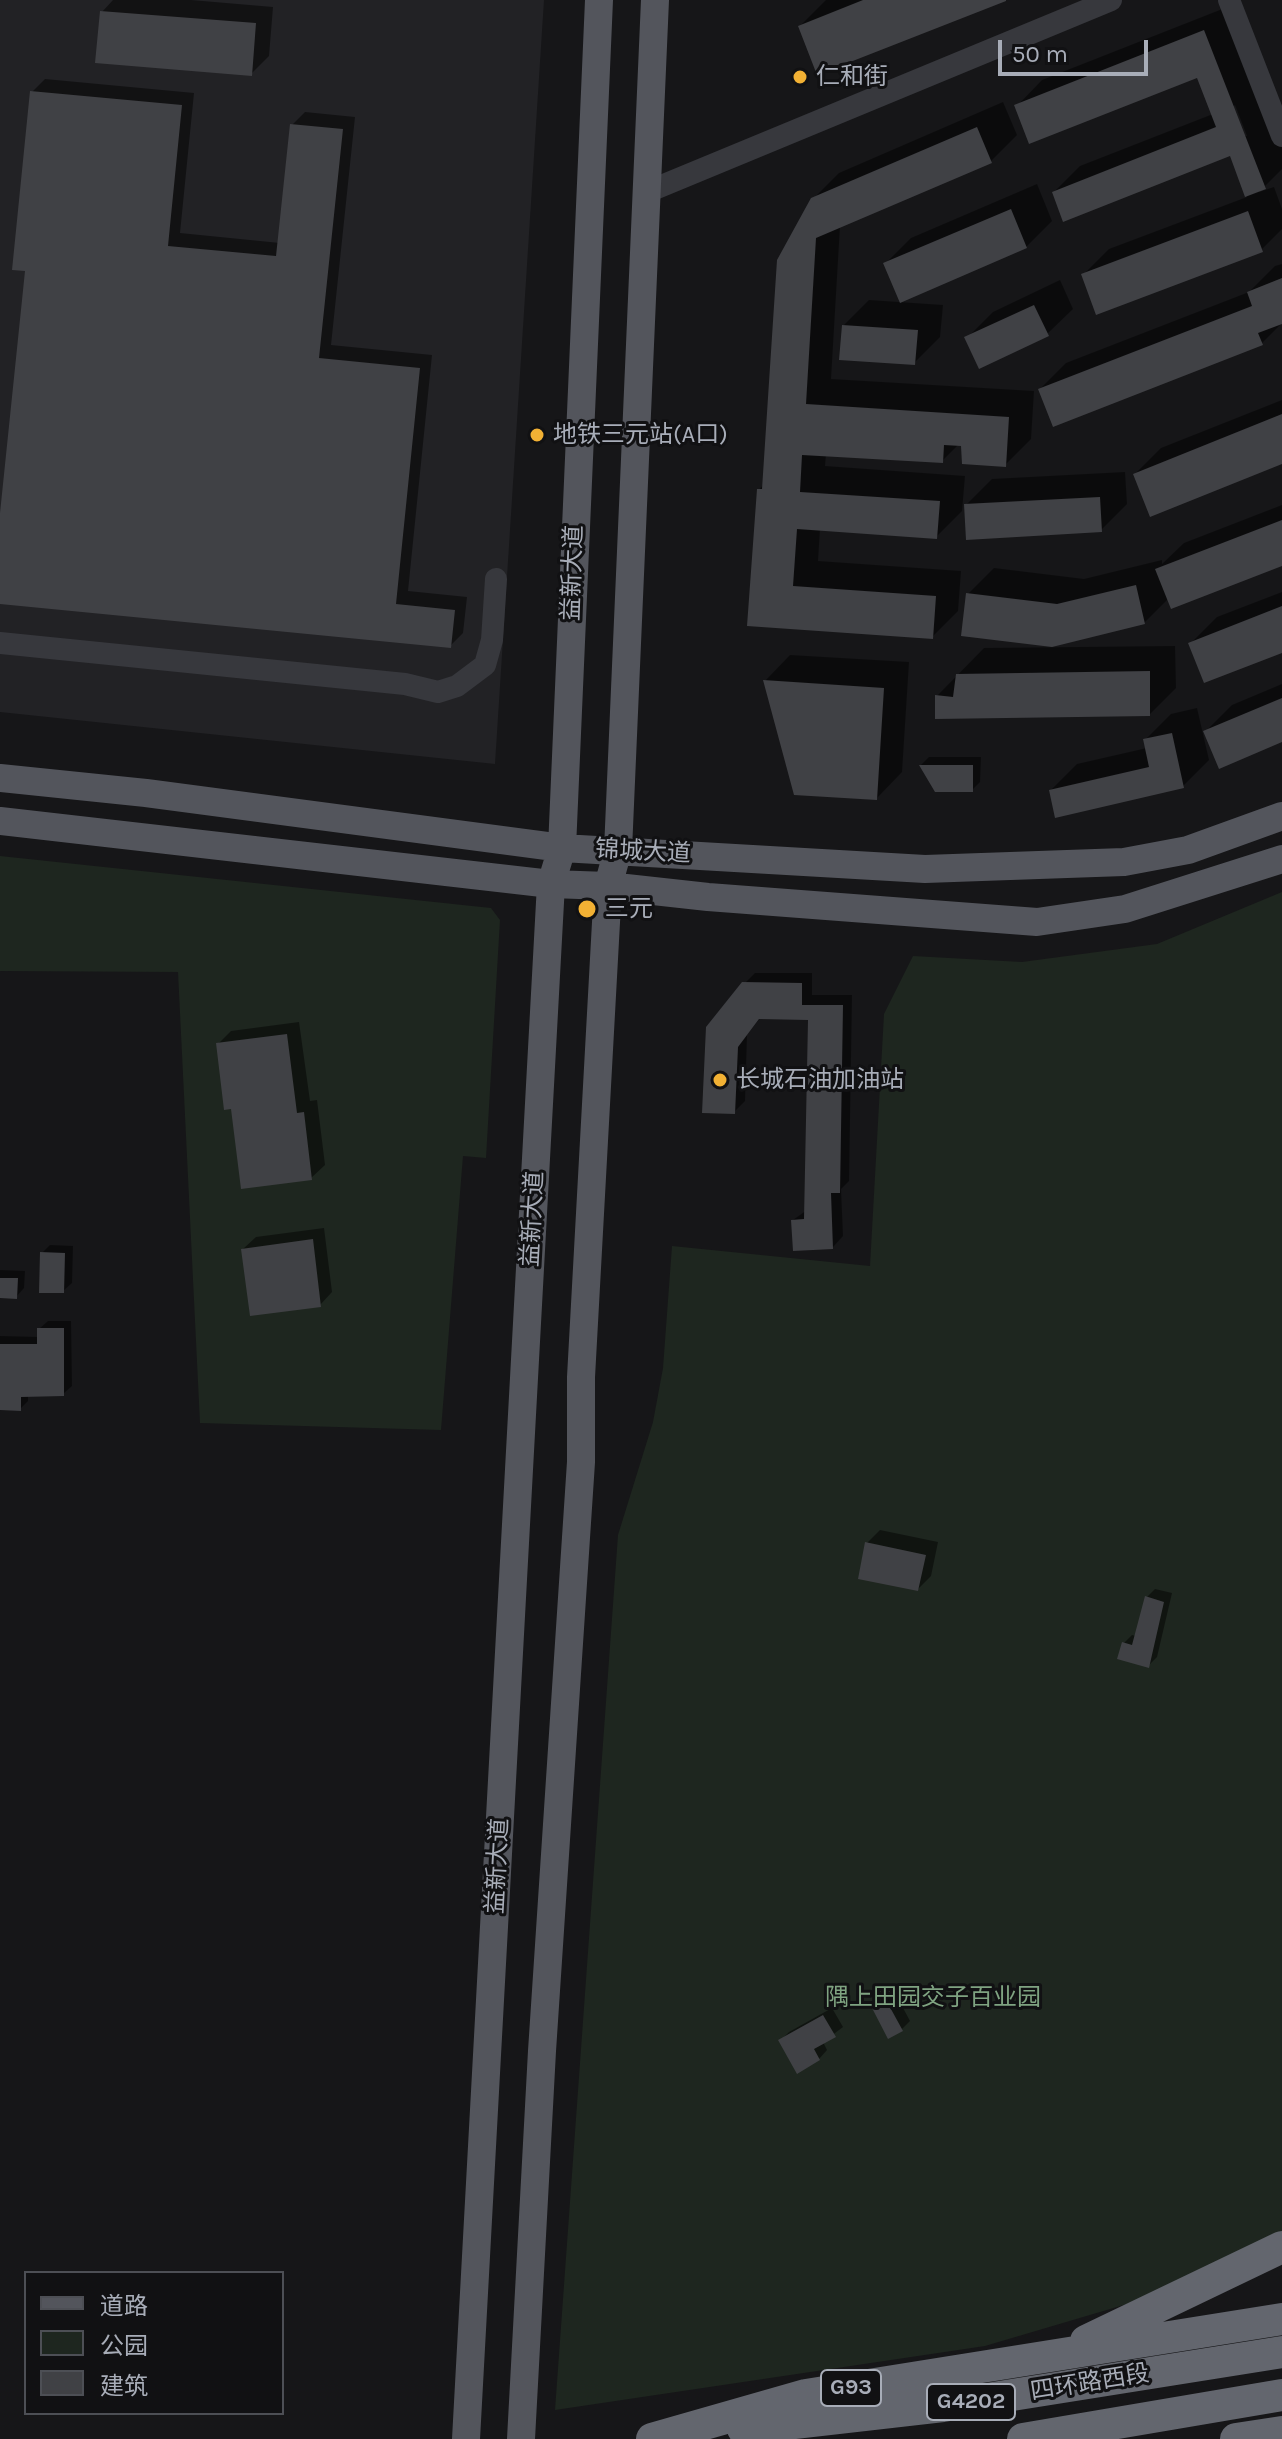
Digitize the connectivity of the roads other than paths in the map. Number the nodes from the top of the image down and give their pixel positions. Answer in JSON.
{"nodes":[{"id":1,"x":599,"y":0,"type":"edge"},
{"id":2,"x":655,"y":0,"type":"edge"},
{"id":3,"x":1111,"y":0,"type":"edge"},
{"id":4,"x":1229,"y":0,"type":"edge"},
{"id":5,"x":1282,"y":136,"type":"edge"},
{"id":6,"x":647,"y":192,"type":"junction"},
{"id":7,"x":496,"y":579,"type":"dead end"},
{"id":8,"x":0,"y":643,"type":"edge"},
{"id":9,"x":0,"y":778,"type":"edge"},
{"id":10,"x":1282,"y":816,"type":"edge"},
{"id":11,"x":0,"y":821,"type":"edge"},
{"id":12,"x":562,"y":848,"type":"junction"},
{"id":13,"x":618,"y":850,"type":"junction"},
{"id":14,"x":1282,"y":859,"type":"edge"},
{"id":15,"x":551,"y":884,"type":"junction"},
{"id":16,"x":608,"y":886,"type":"junction"},
{"id":17,"x":1282,"y":2247,"type":"edge"},
{"id":18,"x":1282,"y":2319,"type":"edge"},
{"id":19,"x":1282,"y":2352,"type":"edge"},
{"id":20,"x":1053,"y":2356,"type":"junction"},
{"id":21,"x":1282,"y":2395,"type":"edge"},
{"id":22,"x":1282,"y":2432,"type":"edge"},
{"id":23,"x":466,"y":2439,"type":"edge"},
{"id":24,"x":521,"y":2439,"type":"edge"},
{"id":25,"x":652,"y":2439,"type":"edge"},
{"id":26,"x":658,"y":2439,"type":"edge"},
{"id":27,"x":1023,"y":2439,"type":"edge"},
{"id":28,"x":1251,"y":2439,"type":"edge"}],
"edges":[{"from":1,"to":12,"type":"main road","name":"益新大道"},
{"from":2,"to":6,"type":"main road"},
{"from":3,"to":6,"type":"street"},
{"from":4,"to":5,"type":"street"},
{"from":6,"to":13,"type":"main road"},
{"from":7,"to":8,"type":"street"},
{"from":9,"to":12,"type":"main road","name":"锦城大道"},
{"from":10,"to":13,"type":"main road","name":"锦城大道"},
{"from":11,"to":15,"type":"main road","name":"锦城大道"},
{"from":12,"to":13,"type":"main road","name":"锦城大道"},
{"from":12,"to":15,"type":"main road","name":"益新大道"},
{"from":13,"to":16,"type":"main road"},
{"from":14,"to":16,"type":"main road","name":"锦城大道"},
{"from":15,"to":16,"type":"main road","name":"锦城大道"},
{"from":15,"to":23,"type":"main road","name":"益新大道"},
{"from":16,"to":24,"type":"main road"},
{"from":17,"to":20,"type":"highway","number":"G93"},
{"from":18,"to":20,"type":"highway"},
{"from":19,"to":26,"type":"highway","name":"四环路西段","number":"G4202"},
{"from":20,"to":25,"type":"highway","number":"G93"},
{"from":21,"to":27,"type":"highway","name":"四环路西段","number":"G4202"},
{"from":22,"to":28,"type":"highway"}]}
